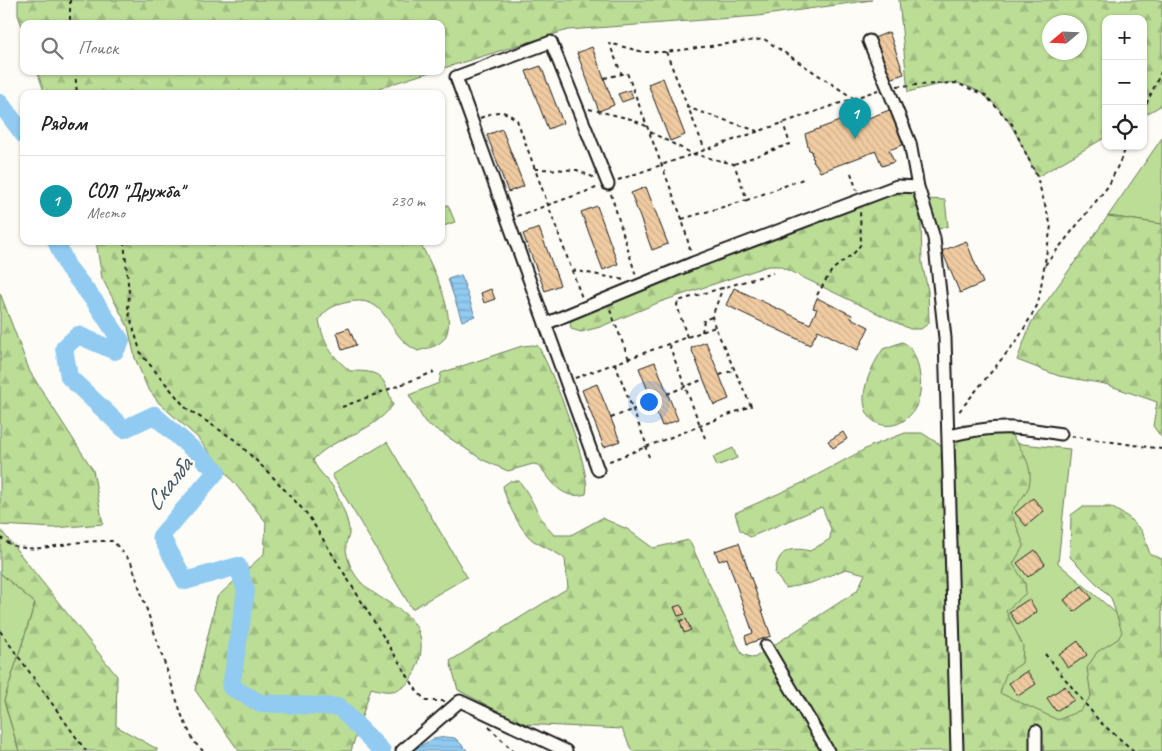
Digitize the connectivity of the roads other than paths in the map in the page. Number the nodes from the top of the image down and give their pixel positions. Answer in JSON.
{"nodes":[{"id":1,"x":869,"y":41,"type":"dead end"},
{"id":2,"x":608,"y":184,"type":"road end"},
{"id":3,"x":918,"y":187,"type":"junction"},
{"id":4,"x":545,"y":324,"type":"junction"},
{"id":5,"x":1061,"y":434,"type":"road end"},
{"id":6,"x":949,"y":436,"type":"junction"},
{"id":7,"x":597,"y":468,"type":"road end"},
{"id":8,"x":766,"y":646,"type":"dead end"},
{"id":9,"x":1036,"y":731,"type":"dead end"},
{"id":10,"x":402,"y":751,"type":"edge"},
{"id":11,"x":566,"y":751,"type":"edge"},
{"id":12,"x":828,"y":751,"type":"edge"},
{"id":13,"x":957,"y":751,"type":"edge"},
{"id":14,"x":1036,"y":751,"type":"edge"}],
"edges":[{"from":1,"to":3,"type":"lane"},
{"from":2,"to":4,"type":"lane"},
{"from":3,"to":4,"type":"lane"},
{"from":3,"to":6,"type":"lane"},
{"from":4,"to":7,"type":"lane"},
{"from":5,"to":6,"type":"lane"},
{"from":6,"to":13,"type":"lane"},
{"from":8,"to":12,"type":"lane"},
{"from":9,"to":14,"type":"lane"},
{"from":10,"to":11,"type":"lane"}]}
